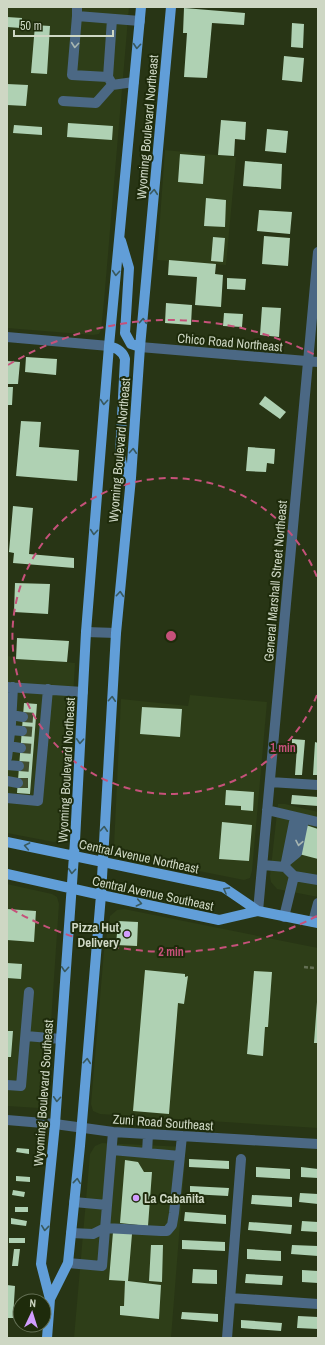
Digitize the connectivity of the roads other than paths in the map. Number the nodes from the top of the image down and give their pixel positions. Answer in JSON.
{"nodes":[{"id":1,"x":141,"y":7,"type":"edge"},
{"id":2,"x":171,"y":7,"type":"edge"},
{"id":3,"x":77,"y":12,"type":"edge"},
{"id":4,"x":112,"y":19,"type":"junction"},
{"id":5,"x":140,"y":21,"type":"junction"},
{"id":6,"x":110,"y":81,"type":"junction"},
{"id":7,"x":134,"y":82,"type":"junction"},
{"id":8,"x":63,"y":101,"type":"dead end"},
{"id":9,"x":119,"y":237,"type":"junction"},
{"id":10,"x":318,"y":252,"type":"edge"},
{"id":11,"x":7,"y":337,"type":"edge"},
{"id":12,"x":109,"y":346,"type":"junction"},
{"id":13,"x":140,"y":347,"type":"junction"},
{"id":14,"x":313,"y":362,"type":"edge"},
{"id":15,"x":131,"y":478,"type":"junction"},
{"id":16,"x":86,"y":632,"type":"junction"},
{"id":17,"x":116,"y":633,"type":"junction"},
{"id":18,"x":10,"y":687,"type":"edge"},
{"id":19,"x":48,"y":689,"type":"junction"},
{"id":20,"x":83,"y":692,"type":"junction"},
{"id":21,"x":23,"y":717,"type":"tunnel mouth"},
{"id":22,"x":10,"y":722,"type":"edge"},
{"id":23,"x":22,"y":731,"type":"tunnel mouth"},
{"id":24,"x":8,"y":746,"type":"junction"},
{"id":25,"x":21,"y":748,"type":"tunnel mouth"},
{"id":26,"x":7,"y":758,"type":"edge"},
{"id":27,"x":7,"y":765,"type":"edge"},
{"id":28,"x":19,"y":766,"type":"tunnel mouth"},
{"id":29,"x":7,"y":782,"type":"edge"},
{"id":30,"x":270,"y":782,"type":"junction"},
{"id":31,"x":18,"y":783,"type":"tunnel mouth"},
{"id":32,"x":318,"y":785,"type":"edge"},
{"id":33,"x":7,"y":798,"type":"edge"},
{"id":34,"x":267,"y":810,"type":"junction"},
{"id":35,"x":300,"y":818,"type":"junction"},
{"id":36,"x":318,"y":822,"type":"edge"},
{"id":37,"x":7,"y":842,"type":"edge"},
{"id":38,"x":74,"y":855,"type":"junction"},
{"id":39,"x":102,"y":862,"type":"junction"},
{"id":40,"x":286,"y":864,"type":"junction"},
{"id":41,"x":263,"y":865,"type":"junction"},
{"id":42,"x":7,"y":874,"type":"edge"},
{"id":43,"x":294,"y":876,"type":"junction"},
{"id":44,"x":318,"y":880,"type":"edge"},
{"id":45,"x":71,"y":888,"type":"junction"},
{"id":46,"x":100,"y":896,"type":"junction"},
{"id":47,"x":318,"y":903,"type":"edge"},
{"id":48,"x":258,"y":911,"type":"junction"},
{"id":49,"x":284,"y":917,"type":"junction"},
{"id":50,"x":316,"y":923,"type":"edge"},
{"id":51,"x":29,"y":992,"type":"dead end"},
{"id":52,"x":26,"y":1036,"type":"junction"},
{"id":53,"x":61,"y":1039,"type":"junction"},
{"id":54,"x":7,"y":1085,"type":"edge"},
{"id":55,"x":7,"y":1120,"type":"edge"},
{"id":56,"x":55,"y":1124,"type":"junction"},
{"id":57,"x":82,"y":1128,"type":"junction"},
{"id":58,"x":113,"y":1132,"type":"junction"},
{"id":59,"x":148,"y":1134,"type":"junction"},
{"id":60,"x":182,"y":1136,"type":"junction"},
{"id":61,"x":318,"y":1144,"type":"edge"},
{"id":62,"x":112,"y":1150,"type":"junction"},
{"id":63,"x":147,"y":1153,"type":"junction"},
{"id":64,"x":180,"y":1156,"type":"junction"},
{"id":65,"x":241,"y":1159,"type":"dead end"},
{"id":66,"x":74,"y":1202,"type":"junction"},
{"id":67,"x":107,"y":1205,"type":"junction"},
{"id":68,"x":105,"y":1228,"type":"junction"},
{"id":69,"x":71,"y":1233,"type":"junction"},
{"id":70,"x":68,"y":1263,"type":"junction"},
{"id":71,"x":48,"y":1293,"type":"edge"},
{"id":72,"x":52,"y":1295,"type":"edge"},
{"id":73,"x":230,"y":1298,"type":"junction"},
{"id":74,"x":318,"y":1304,"type":"edge"},
{"id":75,"x":227,"y":1338,"type":"edge"}],
"edges":[{"from":1,"to":5,"type":"main road","name":"Wyoming Boulevard Northeast"},
{"from":13,"to":2,"type":"main road","name":"Wyoming Boulevard Northeast","one_way":true},
{"from":3,"to":4,"type":"street"},
{"from":3,"to":6,"type":"street","one_way":true},
{"from":4,"to":5,"type":"street"},
{"from":4,"to":6,"type":"street"},
{"from":5,"to":7,"type":"main road","name":"Wyoming Boulevard Northeast","one_way":true},
{"from":6,"to":7,"type":"street"},
{"from":6,"to":8,"type":"street"},
{"from":7,"to":9,"type":"main road","name":"Wyoming Boulevard Northeast"},
{"from":9,"to":12,"type":"main road","name":"Wyoming Boulevard Northeast","one_way":true},
{"from":9,"to":13,"type":"main road"},
{"from":10,"to":14,"type":"street","name":"General Marshall Street Northeast"},
{"from":11,"to":12,"type":"street"},
{"from":12,"to":15,"type":"main road"},
{"from":12,"to":16,"type":"main road","name":"Wyoming Boulevard Northeast","one_way":true},
{"from":13,"to":14,"type":"street","name":"Chico Road Northeast"},
{"from":15,"to":13,"type":"main road","name":"Wyoming Boulevard Northeast","one_way":true},
{"from":14,"to":30,"type":"street","name":"General Marshall Street Northeast"},
{"from":17,"to":15,"type":"main road","name":"Wyoming Boulevard Northeast","one_way":true},
{"from":16,"to":17,"type":"street"},
{"from":16,"to":20,"type":"main road","name":"Wyoming Boulevard Northeast"},
{"from":39,"to":17,"type":"main road","name":"Wyoming Boulevard Northeast","one_way":true},
{"from":18,"to":19,"type":"street"},
{"from":18,"to":22,"type":"street"},
{"from":19,"to":20,"type":"street"},
{"from":19,"to":33,"type":"street"},
{"from":20,"to":38,"type":"main road","name":"Wyoming Boulevard Northeast","one_way":true},
{"from":21,"to":22,"type":"street"},
{"from":22,"to":23,"type":"street"},
{"from":22,"to":24,"type":"street"},
{"from":24,"to":25,"type":"street"},
{"from":24,"to":26,"type":"street"},
{"from":27,"to":28,"type":"street"},
{"from":29,"to":31,"type":"street"},
{"from":30,"to":32,"type":"street"},
{"from":30,"to":34,"type":"street","name":"General Marshall Street Northeast"},
{"from":34,"to":35,"type":"street"},
{"from":34,"to":41,"type":"street","name":"General Marshall Street Northeast"},
{"from":35,"to":36,"type":"street"},
{"from":35,"to":40,"type":"street"},
{"from":38,"to":37,"type":"main road","name":"Central Avenue Northeast","one_way":true},
{"from":38,"to":39,"type":"main road","name":"Central Avenue Northeast"},
{"from":38,"to":45,"type":"main road","name":"Wyoming Boulevard Northeast","one_way":true},
{"from":39,"to":46,"type":"main road","name":"Wyoming Boulevard Northeast"},
{"from":48,"to":39,"type":"main road","name":"Central Avenue Northeast","one_way":true},
{"from":40,"to":41,"type":"street"},
{"from":40,"to":43,"type":"street"},
{"from":41,"to":48,"type":"street","name":"General Marshall Street Northeast"},
{"from":42,"to":45,"type":"main road","name":"Central Avenue Southeast"},
{"from":43,"to":44,"type":"street"},
{"from":43,"to":49,"type":"street"},
{"from":45,"to":46,"type":"main road","name":"Central Avenue Southeast"},
{"from":45,"to":53,"type":"main road","name":"Wyoming Boulevard Southeast","one_way":true},
{"from":46,"to":48,"type":"main road","name":"Central Avenue Southeast","one_way":true},
{"from":57,"to":46,"type":"main road","name":"Wyoming Boulevard Southeast","one_way":true},
{"from":47,"to":50,"type":"street"},
{"from":48,"to":49,"type":"main road","name":"Central Avenue Southeast"},
{"from":49,"to":50,"type":"main road","name":"Central Avenue Southeast"},
{"from":51,"to":52,"type":"street"},
{"from":52,"to":53,"type":"street"},
{"from":52,"to":54,"type":"street"},
{"from":53,"to":56,"type":"main road","name":"Wyoming Boulevard Southeast","one_way":true},
{"from":55,"to":56,"type":"street","name":"Zuni Road Southeast"},
{"from":56,"to":57,"type":"street","name":"Zuni Road Southeast"},
{"from":56,"to":71,"type":"main road","name":"Wyoming Boulevard Southeast","one_way":true},
{"from":57,"to":58,"type":"street","name":"Zuni Road Southeast"},
{"from":66,"to":57,"type":"main road","name":"Wyoming Boulevard Southeast","one_way":true},
{"from":58,"to":59,"type":"street","name":"Zuni Road Southeast"},
{"from":58,"to":62,"type":"street"},
{"from":59,"to":60,"type":"street","name":"Zuni Road Southeast"},
{"from":59,"to":63,"type":"street"},
{"from":60,"to":61,"type":"street","name":"Zuni Road Southeast"},
{"from":60,"to":64,"type":"street"},
{"from":62,"to":63,"type":"street"},
{"from":62,"to":67,"type":"street"},
{"from":63,"to":64,"type":"street"},
{"from":64,"to":68,"type":"street"},
{"from":65,"to":73,"type":"street"},
{"from":66,"to":67,"type":"street"},
{"from":66,"to":69,"type":"main road","name":"Wyoming Boulevard Southeast"},
{"from":67,"to":68,"type":"street"},
{"from":68,"to":69,"type":"street"},
{"from":68,"to":70,"type":"street"},
{"from":69,"to":70,"type":"main road","name":"Wyoming Boulevard Southeast"},
{"from":70,"to":72,"type":"main road","name":"Wyoming Boulevard Southeast"},
{"from":73,"to":74,"type":"street"},
{"from":73,"to":75,"type":"street"}]}
